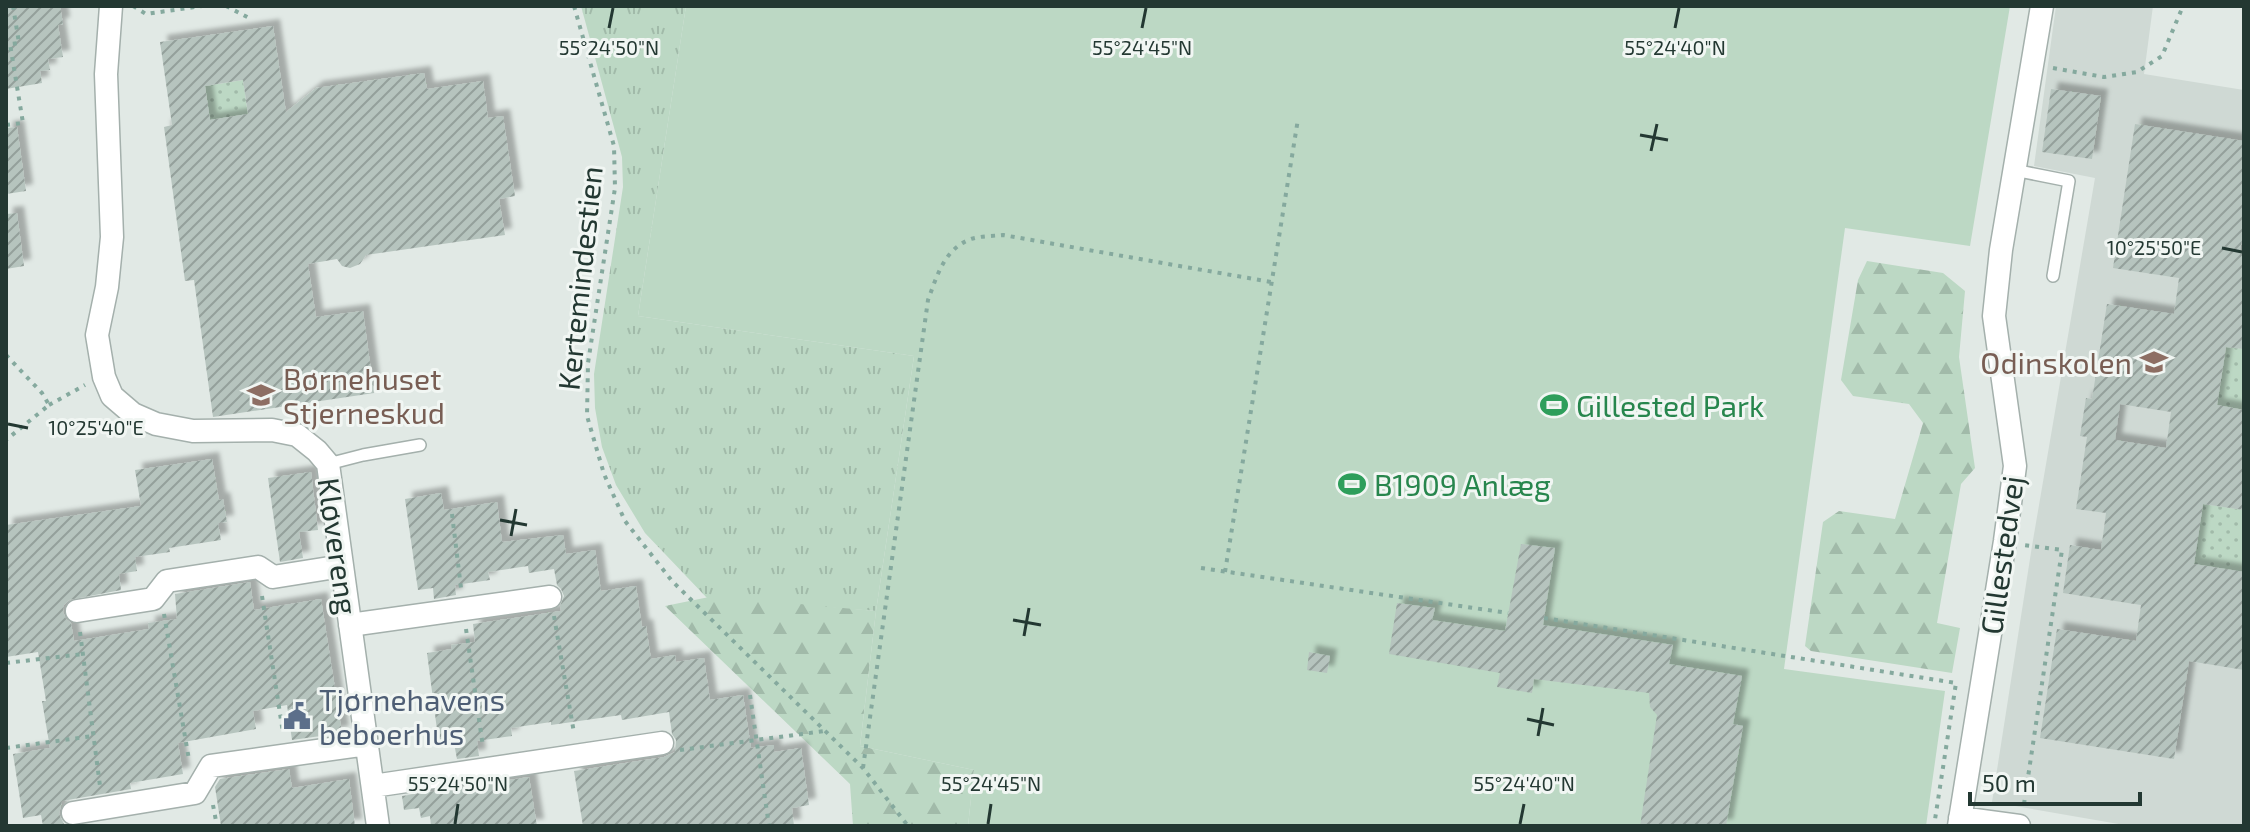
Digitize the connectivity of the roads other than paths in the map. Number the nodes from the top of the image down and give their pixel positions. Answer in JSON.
{"nodes":[{"id":1,"x":111,"y":6,"type":"edge"},
{"id":2,"x":2042,"y":6,"type":"edge"},
{"id":3,"x":2014,"y":170,"type":"junction"},
{"id":4,"x":2053,"y":276,"type":"dead end"},
{"id":5,"x":420,"y":445,"type":"dead end"},
{"id":6,"x":328,"y":464,"type":"junction"},
{"id":7,"x":342,"y":566,"type":"junction"},
{"id":8,"x":550,"y":597,"type":"road end"},
{"id":9,"x":77,"y":611,"type":"road end"},
{"id":10,"x":350,"y":625,"type":"junction"},
{"id":11,"x":662,"y":743,"type":"road end"},
{"id":12,"x":367,"y":744,"type":"junction"},
{"id":13,"x":373,"y":786,"type":"junction"},
{"id":14,"x":73,"y":813,"type":"dead end"},
{"id":15,"x":2021,"y":818,"type":"edge"},
{"id":16,"x":1960,"y":822,"type":"edge"},
{"id":17,"x":378,"y":826,"type":"edge"}],
"edges":[{"from":1,"to":6,"type":"street","name":"Kløvereng"},
{"from":2,"to":3,"type":"street","name":"Gillestedvej"},
{"from":3,"to":4,"type":"lane"},
{"from":3,"to":16,"type":"street","name":"Gillestedvej"},
{"from":5,"to":6,"type":"lane"},
{"from":6,"to":7,"type":"street","name":"Kløvereng"},
{"from":7,"to":9,"type":"street"},
{"from":7,"to":10,"type":"street","name":"Kløvereng"},
{"from":8,"to":10,"type":"street"},
{"from":10,"to":12,"type":"street","name":"Kløvereng"},
{"from":11,"to":13,"type":"street"},
{"from":12,"to":13,"type":"street","name":"Kløvereng"},
{"from":12,"to":14,"type":"street"},
{"from":13,"to":17,"type":"street","name":"Kløvereng"},
{"from":15,"to":16,"type":"street","name":"Gillestedvej"}]}
